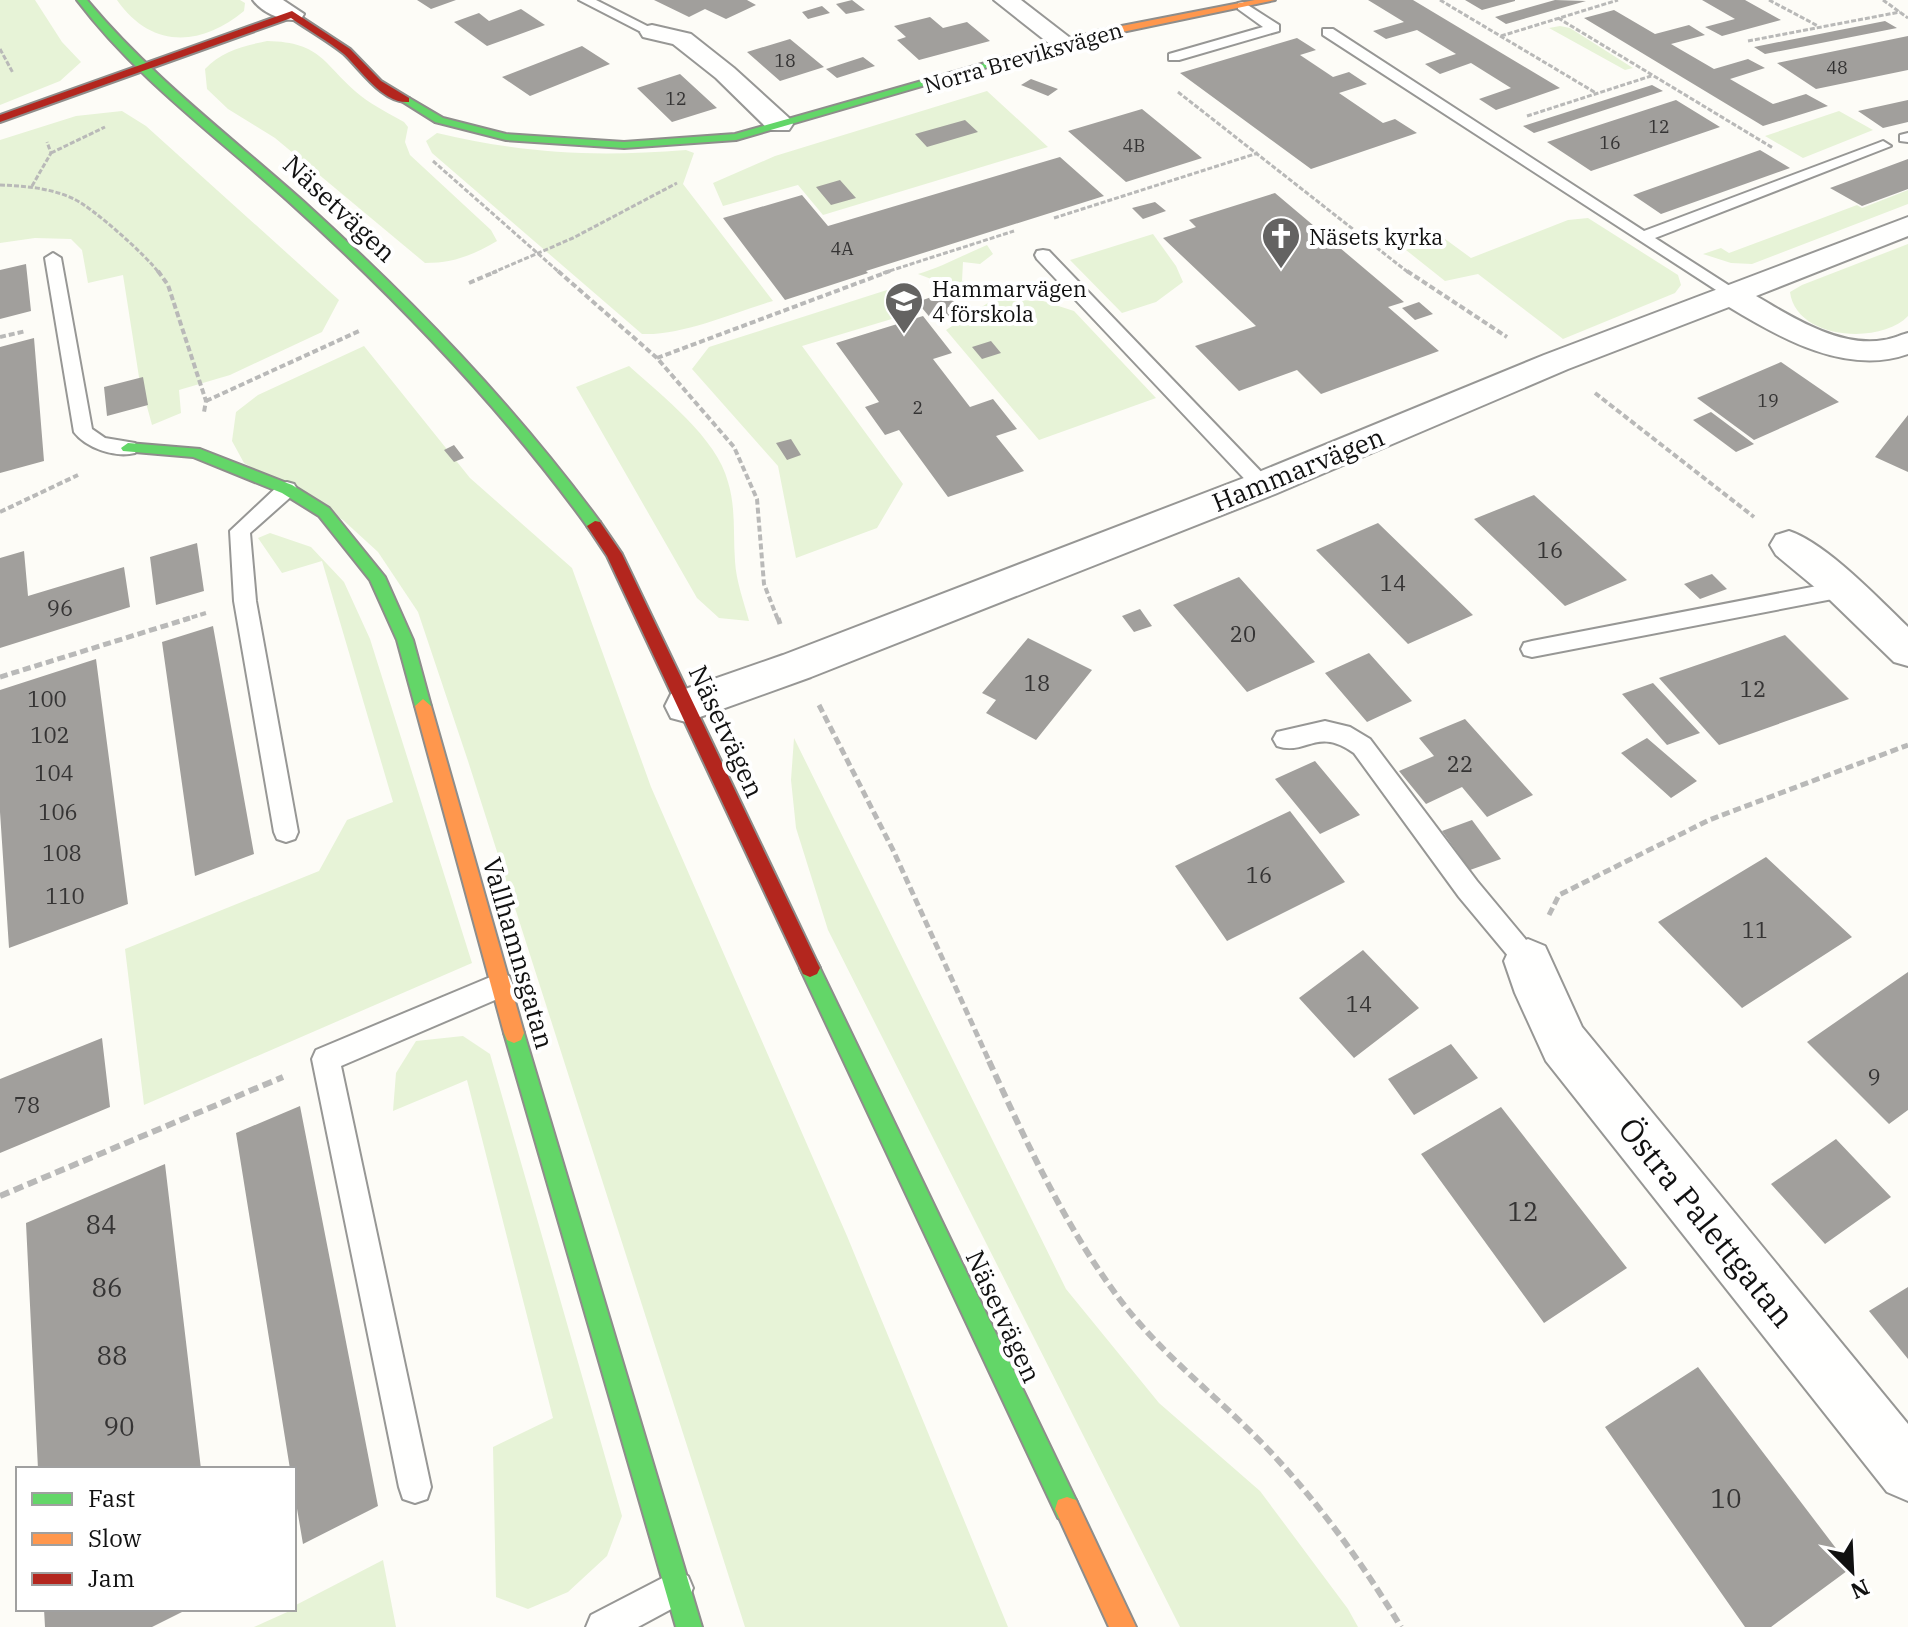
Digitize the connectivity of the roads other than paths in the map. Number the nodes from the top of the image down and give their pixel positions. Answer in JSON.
{"nodes":[{"id":1,"x":82,"y":0,"type":"edge"},
{"id":2,"x":265,"y":0,"type":"edge"},
{"id":3,"x":586,"y":0,"type":"edge"},
{"id":4,"x":1006,"y":0,"type":"edge"},
{"id":5,"x":1270,"y":0,"type":"edge"},
{"id":6,"x":1243,"y":6,"type":"junction"},
{"id":7,"x":292,"y":14,"type":"junction"},
{"id":8,"x":652,"y":32,"type":"joint"},
{"id":9,"x":1328,"y":32,"type":"dead end"},
{"id":10,"x":1065,"y":44,"type":"junction"},
{"id":11,"x":1174,"y":57,"type":"dead end"},
{"id":12,"x":143,"y":68,"type":"junction"},
{"id":13,"x":0,"y":119,"type":"edge"},
{"id":14,"x":779,"y":124,"type":"junction"},
{"id":15,"x":1883,"y":146,"type":"dead end"},
{"id":16,"x":1908,"y":226,"type":"edge"},
{"id":17,"x":1643,"y":237,"type":"junction"},
{"id":18,"x":1043,"y":255,"type":"dead end"},
{"id":19,"x":53,"y":258,"type":"dead end"},
{"id":20,"x":1730,"y":294,"type":"junction"},
{"id":21,"x":1908,"y":343,"type":"edge"},
{"id":22,"x":128,"y":448,"type":"joint"},
{"id":23,"x":1262,"y":485,"type":"junction"},
{"id":24,"x":287,"y":489,"type":"junction"},
{"id":25,"x":1789,"y":545,"type":"road end"},
{"id":26,"x":1843,"y":589,"type":"junction"},
{"id":27,"x":1532,"y":649,"type":"dead end"},
{"id":28,"x":1908,"y":651,"type":"edge"},
{"id":29,"x":686,"y":706,"type":"junction"},
{"id":30,"x":1285,"y":739,"type":"dead end"},
{"id":31,"x":286,"y":832,"type":"dead end"},
{"id":32,"x":1528,"y":961,"type":"joint"},
{"id":33,"x":500,"y":985,"type":"junction"},
{"id":34,"x":1908,"y":1471,"type":"edge"},
{"id":35,"x":415,"y":1487,"type":"dead end"},
{"id":36,"x":678,"y":1586,"type":"junction"},
{"id":37,"x":603,"y":1627,"type":"edge"},
{"id":38,"x":689,"y":1627,"type":"edge"},
{"id":39,"x":1123,"y":1627,"type":"edge"}],
"edges":[{"from":1,"to":12,"type":"street","name":"Näsetvägen"},
{"from":2,"to":7,"type":"street"},
{"from":3,"to":8,"type":"lane"},
{"from":4,"to":10,"type":"street"},
{"from":5,"to":6,"type":"street","name":"Norra Breviksvägen"},
{"from":6,"to":10,"type":"street","name":"Norra Breviksvägen"},
{"from":6,"to":11,"type":"lane"},
{"from":7,"to":12,"type":"street"},
{"from":7,"to":14,"type":"street","name":"Norra Breviksvägen"},
{"from":8,"to":14,"type":"street"},
{"from":9,"to":17,"type":"lane"},
{"from":10,"to":14,"type":"street","name":"Norra Breviksvägen"},
{"from":12,"to":13,"type":"street"},
{"from":12,"to":29,"type":"street","name":"Näsetvägen"},
{"from":15,"to":17,"type":"lane"},
{"from":16,"to":20,"type":"street","name":"Hammarvägen"},
{"from":17,"to":20,"type":"lane"},
{"from":18,"to":23,"type":"lane"},
{"from":19,"to":22,"type":"lane"},
{"from":20,"to":21,"type":"street"},
{"from":20,"to":23,"type":"street","name":"Hammarvägen"},
{"from":22,"to":24,"type":"street","name":"Vallhamnsgatan"},
{"from":23,"to":29,"type":"street","name":"Hammarvägen"},
{"from":24,"to":31,"type":"lane"},
{"from":24,"to":33,"type":"street","name":"Vallhamnsgatan"},
{"from":25,"to":26,"type":"street"},
{"from":26,"to":27,"type":"lane"},
{"from":26,"to":28,"type":"street"},
{"from":29,"to":39,"type":"street","name":"Näsetvägen"},
{"from":30,"to":32,"type":"lane"},
{"from":32,"to":34,"type":"street","name":"Östra Palettgatan"},
{"from":33,"to":35,"type":"lane"},
{"from":33,"to":36,"type":"street","name":"Vallhamnsgatan"},
{"from":36,"to":37,"type":"lane"},
{"from":36,"to":38,"type":"street","name":"Vallhamnsgatan"}]}
